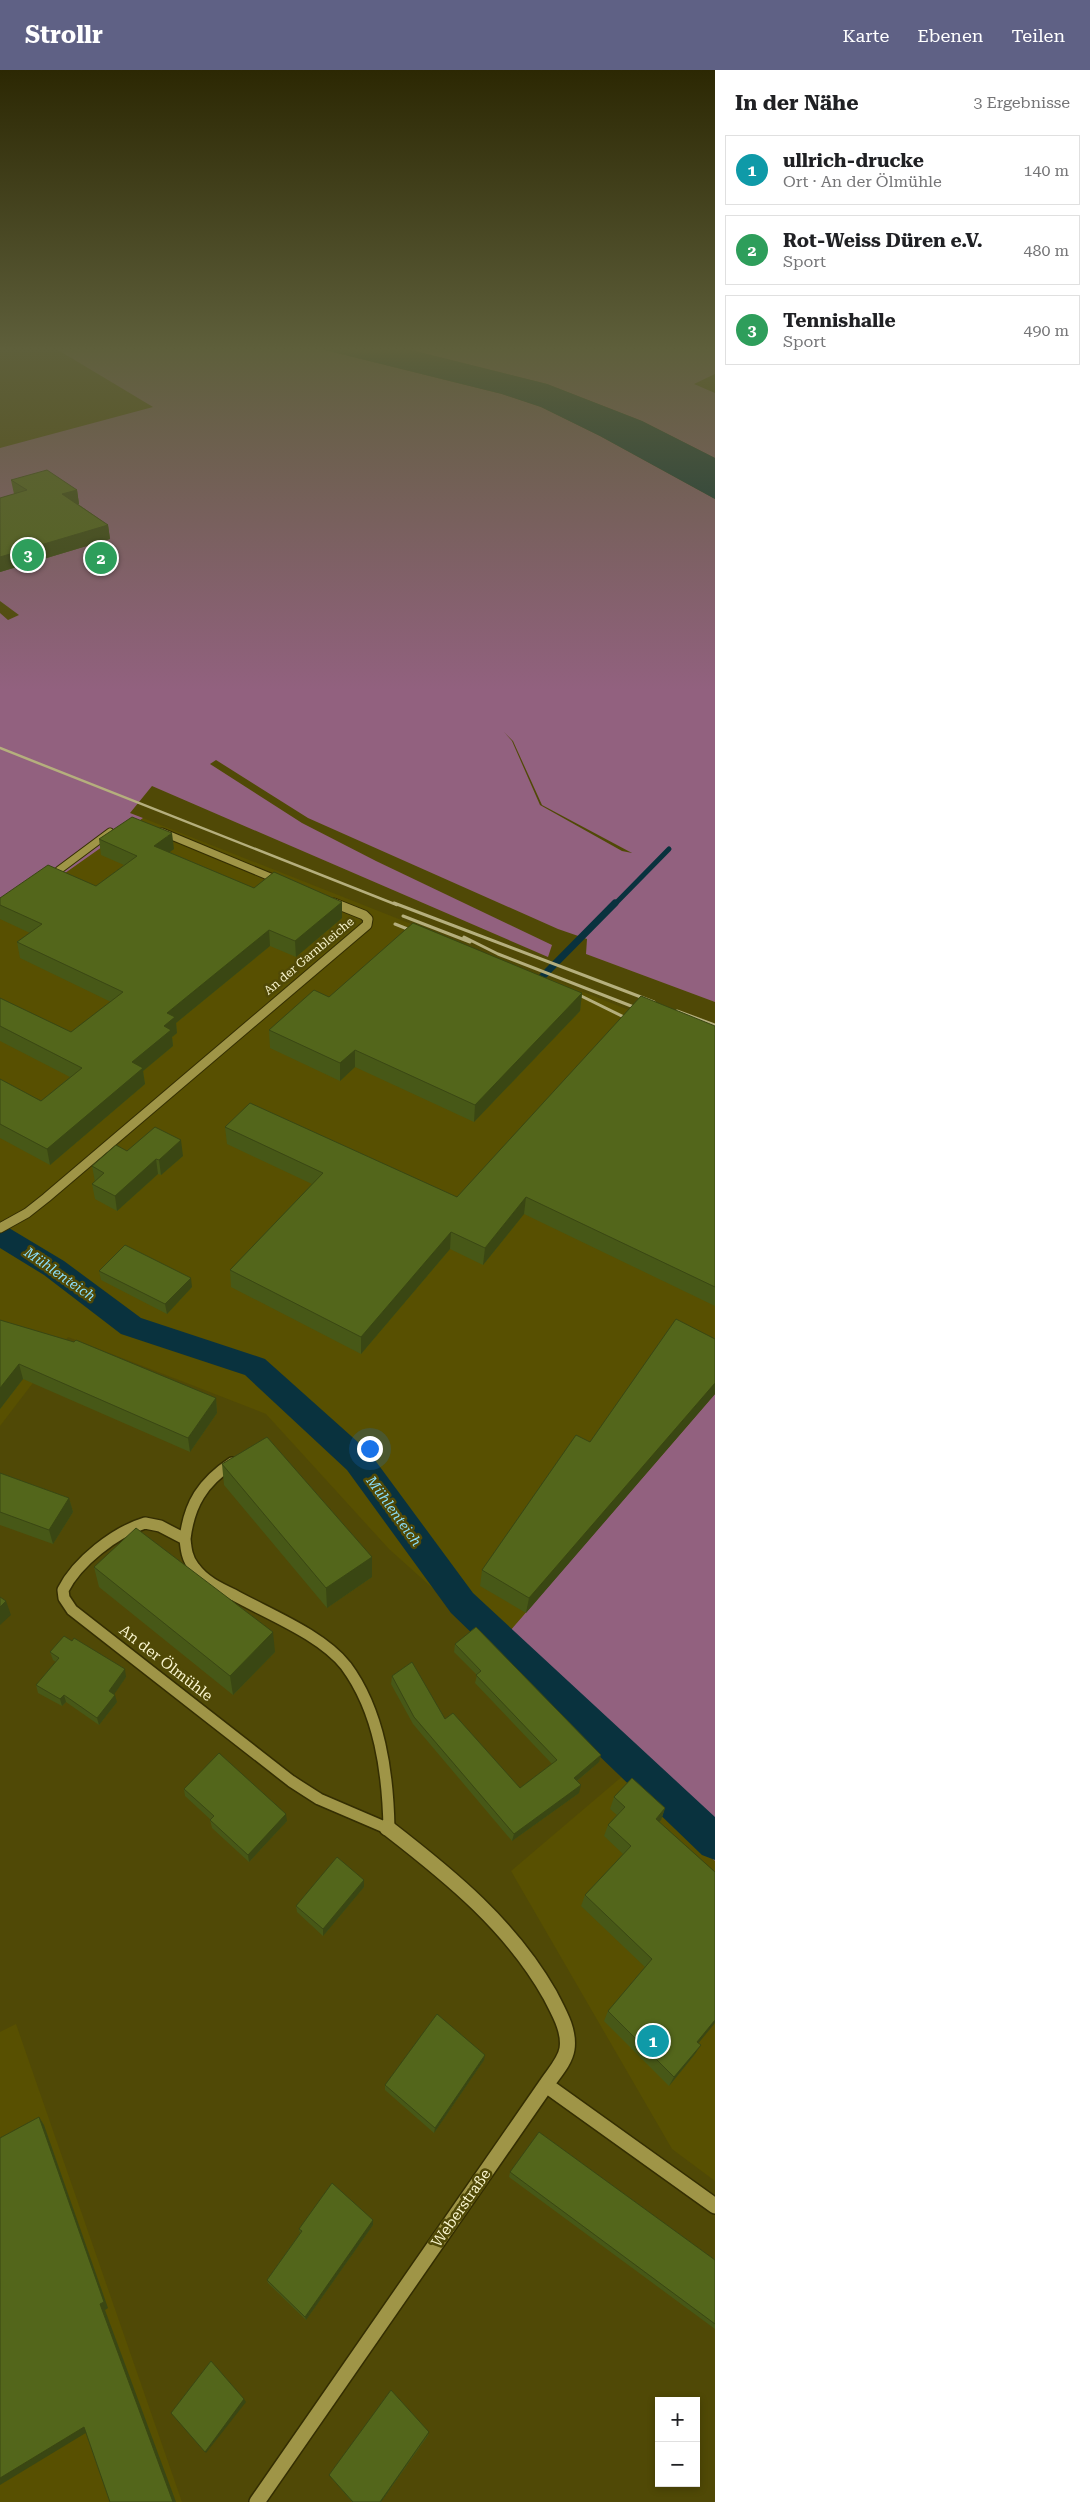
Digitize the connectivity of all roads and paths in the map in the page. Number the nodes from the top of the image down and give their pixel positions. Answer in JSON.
{"nodes":[{"id":1,"x":118,"y":828,"type":"edge"},
{"id":2,"x":156,"y":829,"type":"edge"},
{"id":3,"x":59,"y":870,"type":"edge"},
{"id":4,"x":292,"y":886,"type":"edge"},
{"id":5,"x":319,"y":897,"type":"edge"},
{"id":6,"x":0,"y":1228,"type":"edge"},
{"id":7,"x":239,"y":1459,"type":"edge"},
{"id":8,"x":184,"y":1538,"type":"junction"},
{"id":9,"x":390,"y":1829,"type":"junction"},
{"id":10,"x":546,"y":2085,"type":"junction"},
{"id":11,"x":715,"y":2206,"type":"edge"},
{"id":12,"x":257,"y":2502,"type":"edge"}],
"edges":[{"from":1,"to":3,"type":"street"},
{"from":2,"to":4,"type":"street"},
{"from":5,"to":6,"type":"street","name":"An der Garnbleiche"},
{"from":7,"to":8,"type":"street"},
{"from":8,"to":9,"type":"street"},
{"from":8,"to":9,"type":"street","name":"An der Ölmühle"},
{"from":9,"to":10,"type":"street","name":"An der Ölmühle"},
{"from":10,"to":11,"type":"street"},
{"from":10,"to":12,"type":"street","name":"Weberstraße"}]}
